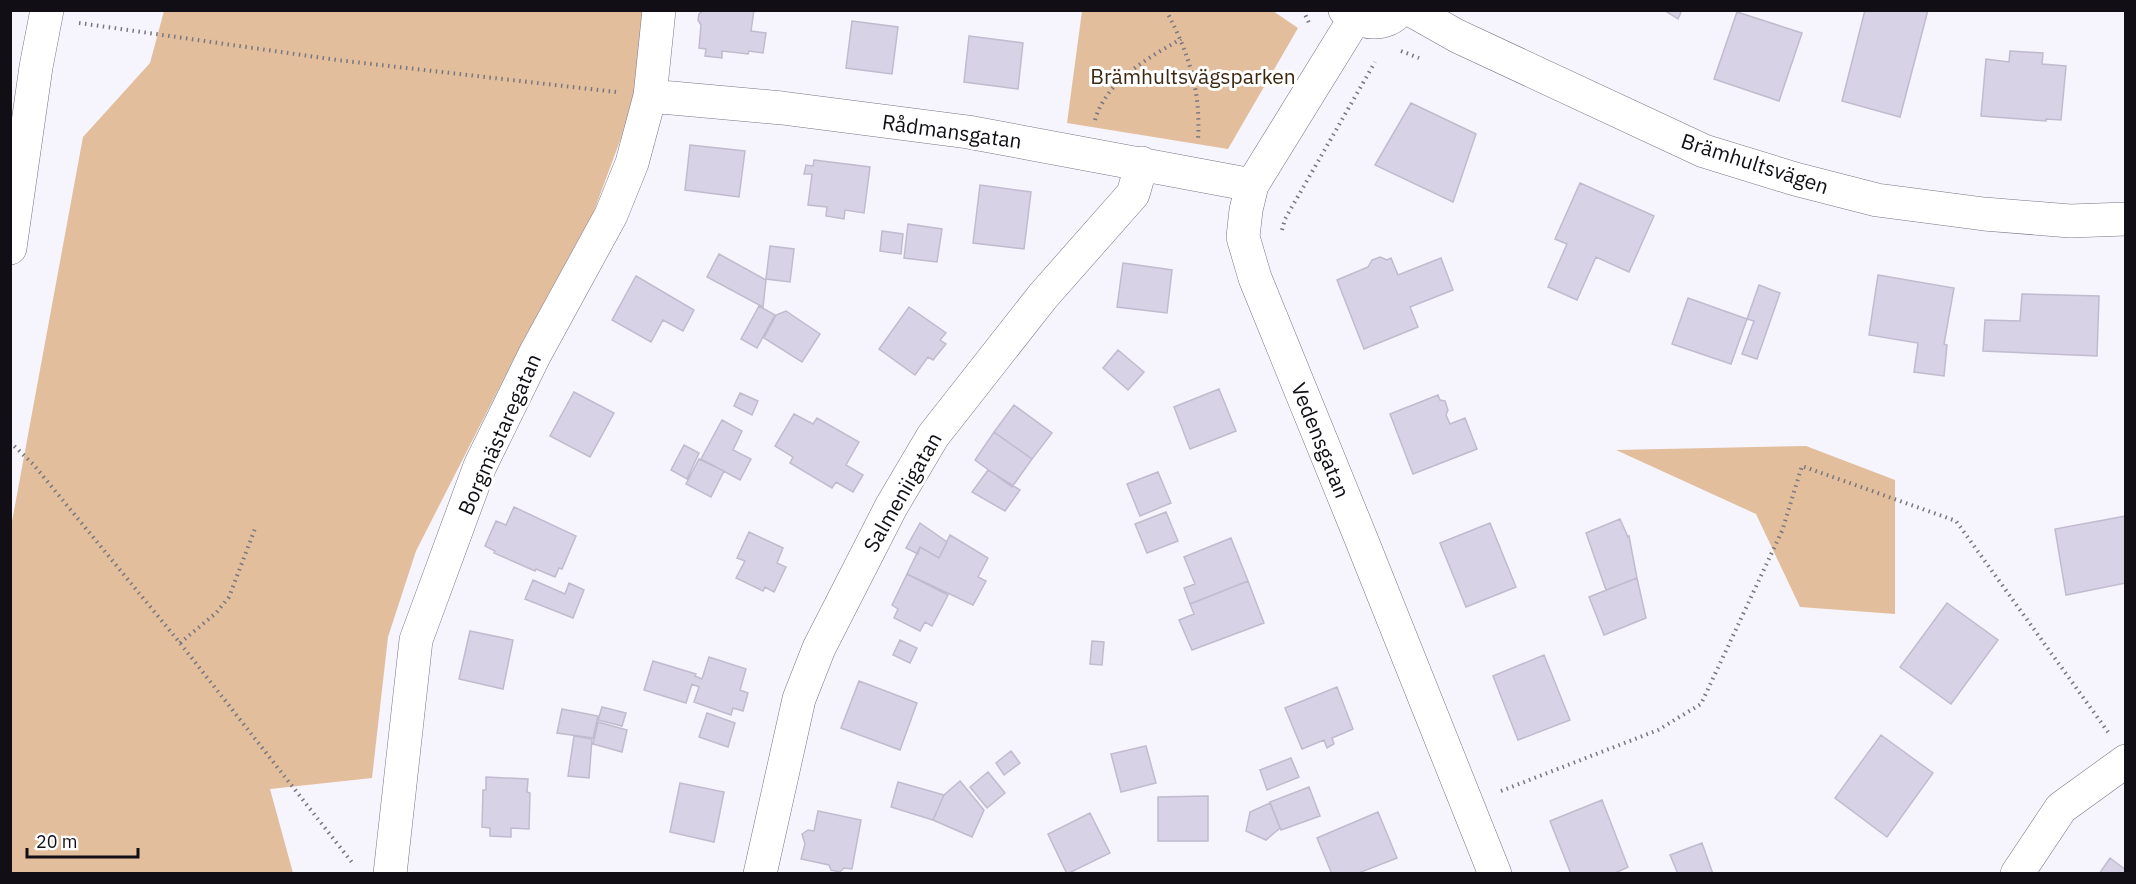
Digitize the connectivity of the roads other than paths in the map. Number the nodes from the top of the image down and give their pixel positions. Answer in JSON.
{"nodes":[{"id":1,"x":659,"y":10,"type":"edge"},
{"id":2,"x":1400,"y":10,"type":"edge"},
{"id":3,"x":1411,"y":10,"type":"edge"},
{"id":4,"x":1350,"y":14,"type":"edge"},
{"id":5,"x":59,"y":16,"type":"edge"},
{"id":6,"x":650,"y":96,"type":"junction"},
{"id":7,"x":1142,"y":163,"type":"junction"},
{"id":8,"x":1252,"y":185,"type":"junction"},
{"id":9,"x":2126,"y":219,"type":"edge"},
{"id":10,"x":10,"y":248,"type":"edge"},
{"id":11,"x":2119,"y":750,"type":"edge"},
{"id":12,"x":390,"y":873,"type":"edge"},
{"id":13,"x":760,"y":873,"type":"edge"},
{"id":14,"x":1495,"y":873,"type":"edge"},
{"id":15,"x":2017,"y":873,"type":"edge"}],
"edges":[{"from":1,"to":6,"type":"street","name":"Borgmästaregatan"},
{"from":2,"to":4,"type":"street"},
{"from":3,"to":9,"type":"street","name":"Brämhultsvägen"},
{"from":4,"to":8,"type":"street","name":"Vedensgatan"},
{"from":5,"to":10,"type":"street"},
{"from":6,"to":7,"type":"street","name":"Rådmansgatan"},
{"from":6,"to":12,"type":"street","name":"Borgmästaregatan"},
{"from":7,"to":8,"type":"street","name":"Rådmansgatan"},
{"from":7,"to":13,"type":"street","name":"Salmeniigatan"},
{"from":8,"to":14,"type":"street","name":"Vedensgatan"},
{"from":11,"to":15,"type":"street"}]}
